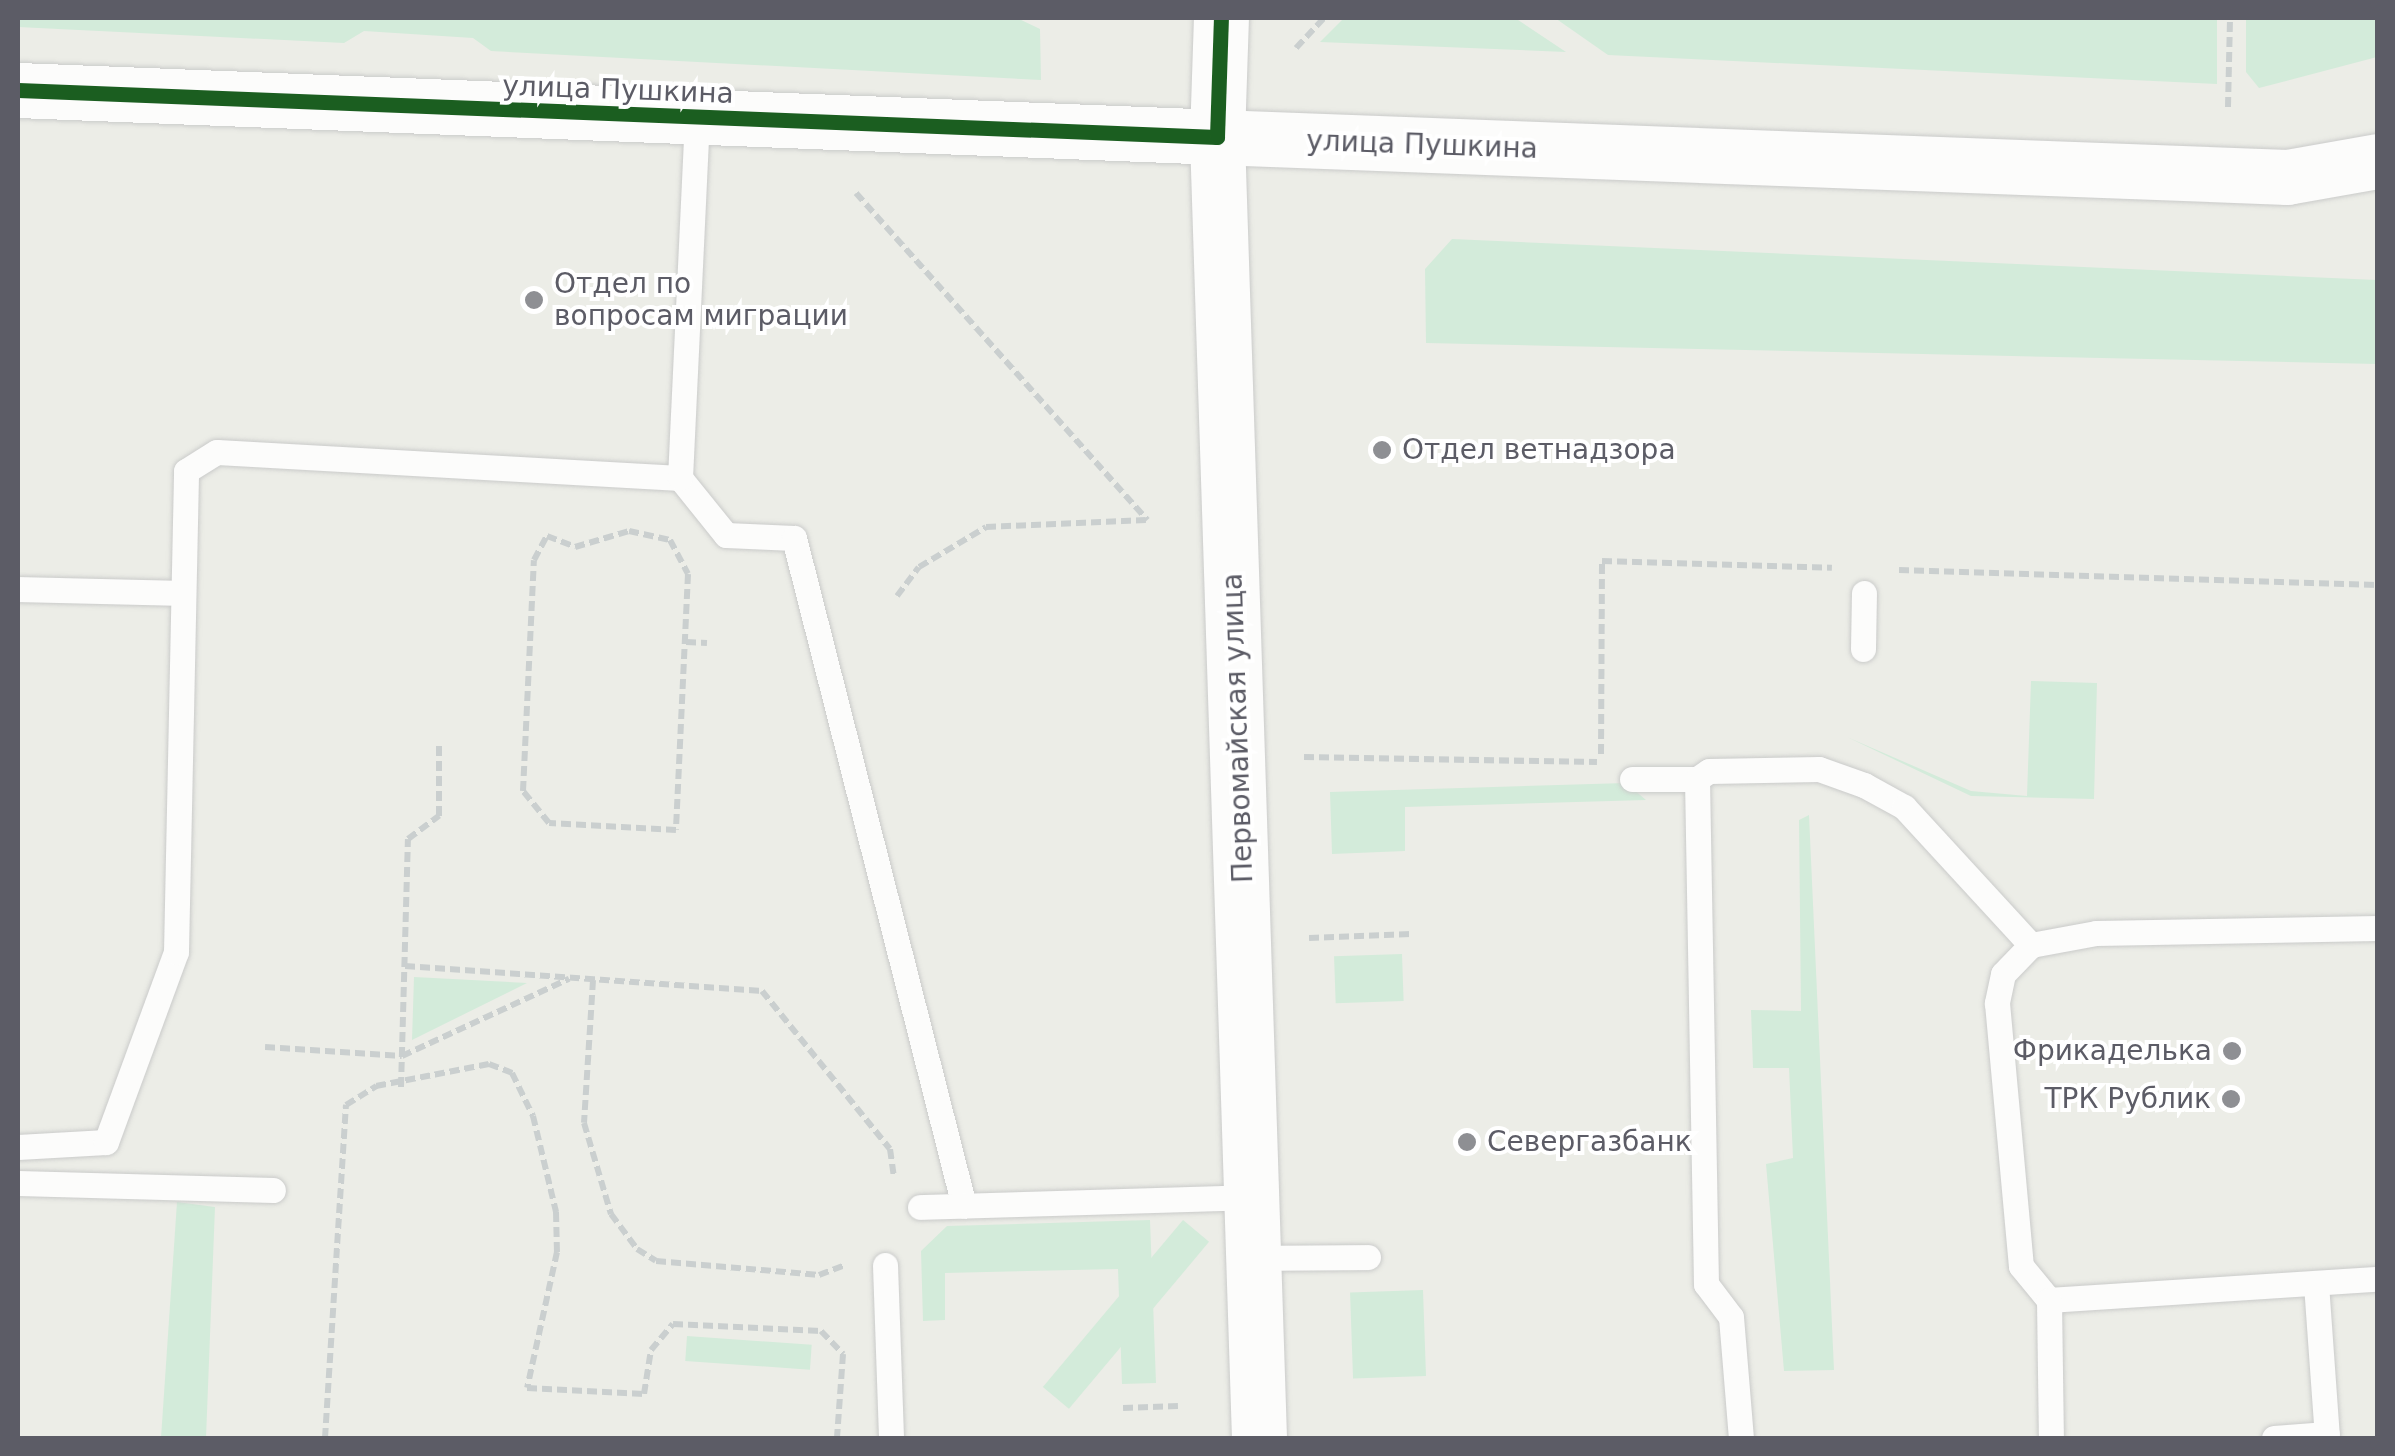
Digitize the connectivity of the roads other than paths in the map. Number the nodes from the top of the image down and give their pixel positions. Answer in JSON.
{"nodes":[{"id":1,"x":1222,"y":18,"type":"edge"},
{"id":2,"x":18,"y":90,"type":"edge"},
{"id":3,"x":698,"y":118,"type":"junction"},
{"id":4,"x":1217,"y":137,"type":"junction"},
{"id":5,"x":2378,"y":161,"type":"edge"},
{"id":6,"x":680,"y":478,"type":"junction"},
{"id":7,"x":18,"y":589,"type":"edge"},
{"id":8,"x":183,"y":593,"type":"junction"},
{"id":9,"x":1864,"y":593,"type":"dead end"},
{"id":10,"x":1863,"y":649,"type":"dead end"},
{"id":11,"x":1632,"y":779,"type":"dead end"},
{"id":12,"x":1697,"y":779,"type":"junction"},
{"id":13,"x":2378,"y":928,"type":"edge"},
{"id":14,"x":2031,"y":945,"type":"junction"},
{"id":15,"x":18,"y":1146,"type":"edge"},
{"id":16,"x":18,"y":1183,"type":"edge"},
{"id":17,"x":273,"y":1190,"type":"dead end"},
{"id":18,"x":1252,"y":1198,"type":"junction"},
{"id":19,"x":964,"y":1206,"type":"junction"},
{"id":20,"x":920,"y":1208,"type":"dead end"},
{"id":21,"x":1368,"y":1257,"type":"dead end"},
{"id":22,"x":1254,"y":1258,"type":"junction"},
{"id":23,"x":885,"y":1265,"type":"dead end"},
{"id":24,"x":2378,"y":1279,"type":"edge"},
{"id":25,"x":2316,"y":1284,"type":"junction"},
{"id":26,"x":2048,"y":1300,"type":"junction"},
{"id":27,"x":2327,"y":1436,"type":"edge"},
{"id":28,"x":891,"y":1438,"type":"edge"},
{"id":29,"x":1259,"y":1438,"type":"edge"},
{"id":30,"x":1742,"y":1438,"type":"edge"},
{"id":31,"x":2051,"y":1438,"type":"edge"},
{"id":32,"x":2274,"y":1438,"type":"edge"}],
"edges":[{"from":1,"to":4,"type":"main road","name":"Первомайская улица"},
{"from":2,"to":3,"type":"main road","name":"улица Пушкина"},
{"from":3,"to":4,"type":"main road","name":"улица Пушкина"},
{"from":3,"to":6,"type":"lane"},
{"from":4,"to":5,"type":"main road","name":"улица Пушкина"},
{"from":4,"to":18,"type":"main road","name":"Первомайская улица"},
{"from":6,"to":8,"type":"lane"},
{"from":6,"to":19,"type":"lane"},
{"from":7,"to":8,"type":"lane"},
{"from":8,"to":15,"type":"lane"},
{"from":9,"to":10,"type":"lane"},
{"from":11,"to":12,"type":"lane"},
{"from":12,"to":14,"type":"lane"},
{"from":12,"to":30,"type":"lane"},
{"from":13,"to":14,"type":"lane"},
{"from":14,"to":26,"type":"lane"},
{"from":16,"to":17,"type":"lane"},
{"from":18,"to":19,"type":"lane"},
{"from":18,"to":22,"type":"main road","name":"Первомайская улица"},
{"from":19,"to":20,"type":"lane"},
{"from":21,"to":22,"type":"lane"},
{"from":22,"to":29,"type":"main road","name":"Первомайская улица"},
{"from":23,"to":28,"type":"lane"},
{"from":24,"to":25,"type":"lane"},
{"from":25,"to":26,"type":"lane"},
{"from":25,"to":27,"type":"lane"},
{"from":26,"to":31,"type":"lane"},
{"from":27,"to":32,"type":"lane"}]}
